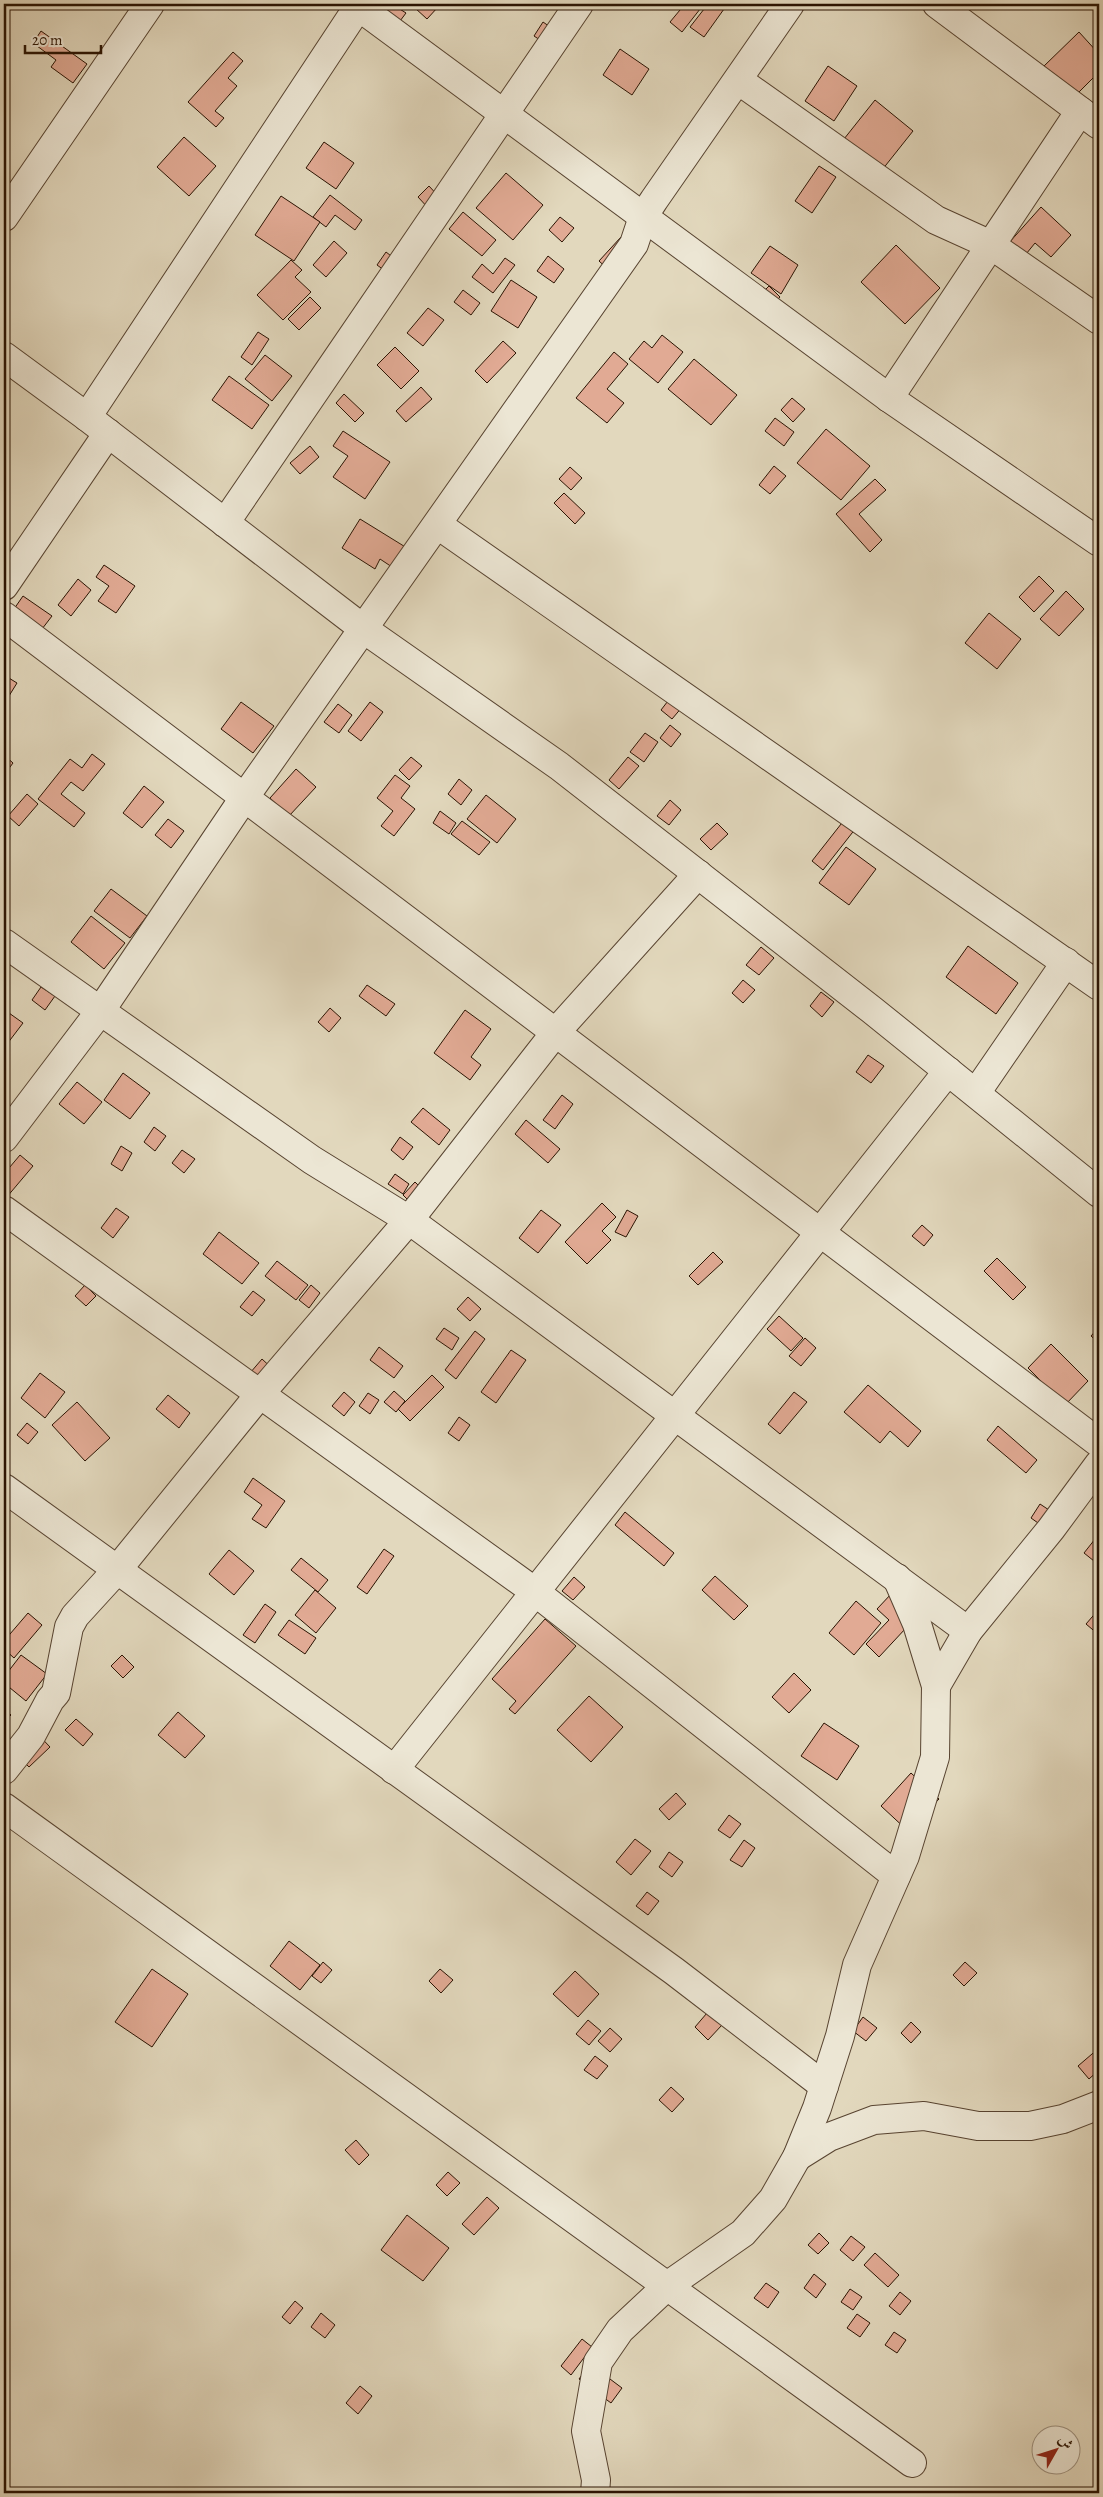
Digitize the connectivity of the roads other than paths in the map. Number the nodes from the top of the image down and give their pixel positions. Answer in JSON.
{"nodes":[{"id":1,"x":150,"y":4,"type":"edge"},
{"id":2,"x":579,"y":4,"type":"edge"},
{"id":3,"x":790,"y":4,"type":"edge"},
{"id":4,"x":937,"y":4,"type":"edge"},
{"id":5,"x":358,"y":5,"type":"edge"},
{"id":6,"x":738,"y":80,"type":"junction"},
{"id":7,"x":504,"y":114,"type":"junction"},
{"id":8,"x":1090,"y":118,"type":"edge"},
{"id":9,"x":4,"y":217,"type":"edge"},
{"id":10,"x":643,"y":218,"type":"junction"},
{"id":11,"x":991,"y":245,"type":"junction"},
{"id":12,"x":1099,"y":320,"type":"edge"},
{"id":13,"x":4,"y":356,"type":"edge"},
{"id":14,"x":889,"y":398,"type":"junction"},
{"id":15,"x":87,"y":417,"type":"junction"},
{"id":16,"x":108,"y":433,"type":"junction"},
{"id":17,"x":225,"y":523,"type":"junction"},
{"id":18,"x":438,"y":525,"type":"junction"},
{"id":19,"x":1099,"y":542,"type":"edge"},
{"id":20,"x":4,"y":586,"type":"edge"},
{"id":21,"x":4,"y":616,"type":"edge"},
{"id":22,"x":364,"y":630,"type":"junction"},
{"id":23,"x":244,"y":798,"type":"junction"},
{"id":24,"x":698,"y":874,"type":"junction"},
{"id":25,"x":4,"y":943,"type":"edge"},
{"id":26,"x":1066,"y":962,"type":"junction"},
{"id":27,"x":1099,"y":986,"type":"edge"},
{"id":28,"x":101,"y":1010,"type":"junction"},
{"id":29,"x":555,"y":1033,"type":"junction"},
{"id":30,"x":948,"y":1071,"type":"junction"},
{"id":31,"x":976,"y":1094,"type":"junction"},
{"id":32,"x":4,"y":1138,"type":"edge"},
{"id":33,"x":1099,"y":1192,"type":"edge"},
{"id":34,"x":4,"y":1210,"type":"edge"},
{"id":35,"x":409,"y":1220,"type":"junction"},
{"id":36,"x":820,"y":1234,"type":"junction"},
{"id":37,"x":260,"y":1394,"type":"junction"},
{"id":38,"x":674,"y":1415,"type":"junction"},
{"id":39,"x":1099,"y":1442,"type":"edge"},
{"id":40,"x":1099,"y":1464,"type":"edge"},
{"id":41,"x":4,"y":1488,"type":"edge"},
{"id":42,"x":117,"y":1570,"type":"junction"},
{"id":43,"x":896,"y":1577,"type":"junction"},
{"id":44,"x":534,"y":1591,"type":"junction"},
{"id":45,"x":968,"y":1631,"type":"junction"},
{"id":46,"x":936,"y":1686,"type":"junction"},
{"id":47,"x":4,"y":1770,"type":"edge"},
{"id":48,"x":394,"y":1770,"type":"junction"},
{"id":49,"x":4,"y":1806,"type":"edge"},
{"id":50,"x":896,"y":1876,"type":"junction"},
{"id":51,"x":824,"y":2086,"type":"junction"},
{"id":52,"x":1099,"y":2105,"type":"edge"},
{"id":53,"x":797,"y":2157,"type":"junction"},
{"id":54,"x":667,"y":2286,"type":"junction"},
{"id":55,"x":912,"y":2463,"type":"dead end"},
{"id":56,"x":595,"y":2493,"type":"edge"}],
"edges":[{"from":1,"to":9,"type":"street"},
{"from":2,"to":7,"type":"street"},
{"from":3,"to":6,"type":"street"},
{"from":4,"to":8,"type":"street"},
{"from":5,"to":7,"type":"street"},
{"from":5,"to":15,"type":"street"},
{"from":6,"to":10,"type":"street"},
{"from":6,"to":11,"type":"street"},
{"from":7,"to":10,"type":"street"},
{"from":7,"to":17,"type":"street"},
{"from":8,"to":11,"type":"street"},
{"from":10,"to":14,"type":"street"},
{"from":10,"to":18,"type":"street"},
{"from":11,"to":12,"type":"street"},
{"from":11,"to":14,"type":"street"},
{"from":13,"to":15,"type":"street"},
{"from":14,"to":19,"type":"street"},
{"from":15,"to":16,"type":"street"},
{"from":16,"to":17,"type":"street"},
{"from":16,"to":20,"type":"street"},
{"from":17,"to":22,"type":"street"},
{"from":18,"to":22,"type":"street"},
{"from":18,"to":26,"type":"street"},
{"from":21,"to":23,"type":"street"},
{"from":22,"to":23,"type":"street"},
{"from":22,"to":24,"type":"street"},
{"from":23,"to":28,"type":"street"},
{"from":23,"to":29,"type":"street"},
{"from":24,"to":29,"type":"street"},
{"from":24,"to":30,"type":"street"},
{"from":25,"to":28,"type":"street"},
{"from":26,"to":27,"type":"street"},
{"from":26,"to":31,"type":"street"},
{"from":28,"to":32,"type":"street"},
{"from":28,"to":35,"type":"street"},
{"from":29,"to":35,"type":"street"},
{"from":29,"to":36,"type":"street"},
{"from":30,"to":31,"type":"street"},
{"from":30,"to":36,"type":"street"},
{"from":31,"to":33,"type":"street"},
{"from":34,"to":37,"type":"street"},
{"from":35,"to":37,"type":"street"},
{"from":35,"to":38,"type":"street"},
{"from":36,"to":38,"type":"street"},
{"from":36,"to":39,"type":"street"},
{"from":37,"to":42,"type":"street"},
{"from":37,"to":44,"type":"street"},
{"from":38,"to":43,"type":"street"},
{"from":38,"to":44,"type":"street"},
{"from":40,"to":45,"type":"street"},
{"from":41,"to":42,"type":"street"},
{"from":42,"to":47,"type":"street"},
{"from":42,"to":48,"type":"street"},
{"from":43,"to":45,"type":"street"},
{"from":43,"to":46,"type":"street"},
{"from":44,"to":48,"type":"street"},
{"from":44,"to":50,"type":"street"},
{"from":45,"to":46,"type":"street"},
{"from":46,"to":50,"type":"street"},
{"from":48,"to":51,"type":"street"},
{"from":49,"to":54,"type":"street"},
{"from":50,"to":51,"type":"street"},
{"from":51,"to":53,"type":"street"},
{"from":52,"to":53,"type":"street"},
{"from":53,"to":54,"type":"street"},
{"from":54,"to":55,"type":"street"},
{"from":54,"to":56,"type":"street"}]}
